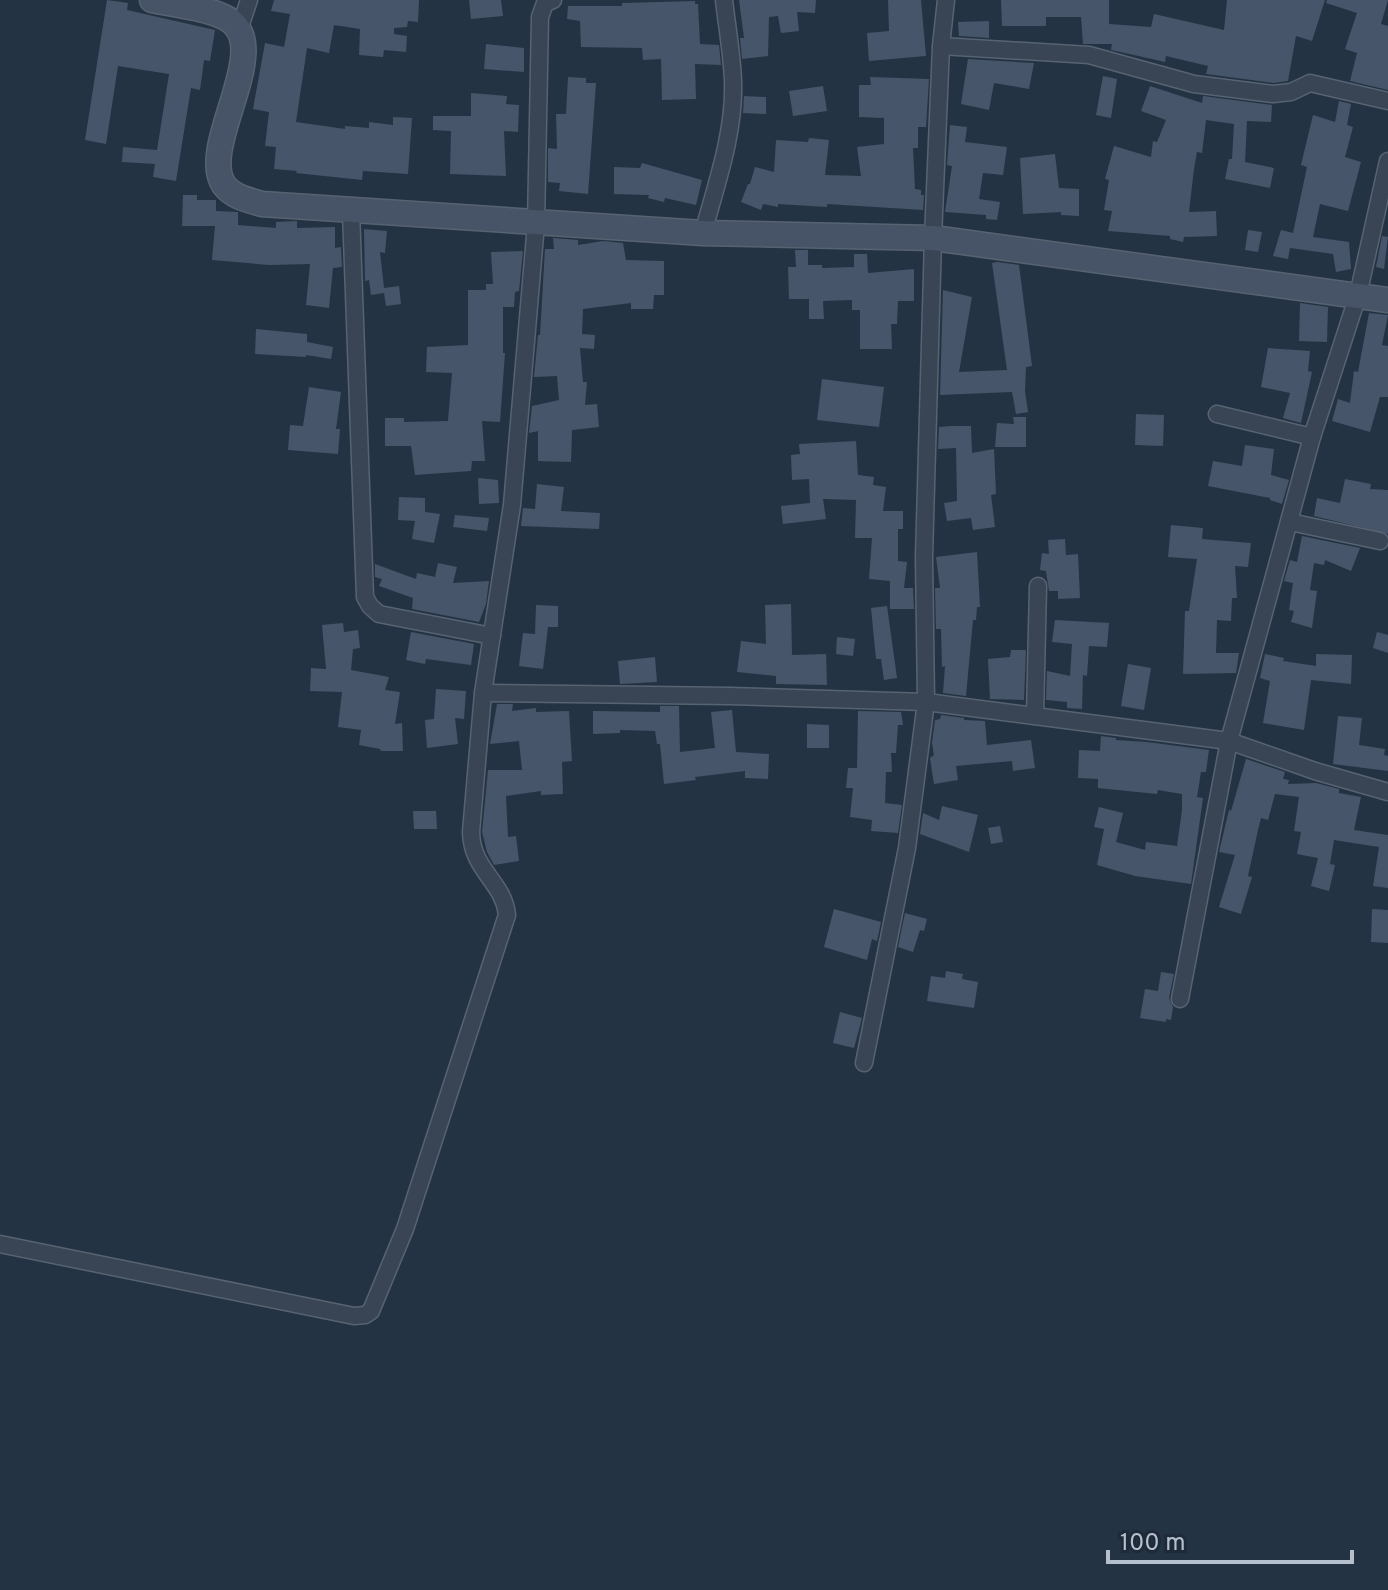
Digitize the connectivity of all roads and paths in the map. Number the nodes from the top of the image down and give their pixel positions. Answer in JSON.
{"nodes":[{"id":1,"x":152,"y":0,"type":"edge"},
{"id":2,"x":249,"y":0,"type":"edge"},
{"id":3,"x":553,"y":0,"type":"edge"},
{"id":4,"x":724,"y":0,"type":"edge"},
{"id":5,"x":946,"y":0,"type":"edge"},
{"id":6,"x":239,"y":30,"type":"junction"},
{"id":7,"x":941,"y":46,"type":"junction"},
{"id":8,"x":1388,"y":101,"type":"edge"},
{"id":9,"x":1388,"y":161,"type":"edge"},
{"id":10,"x":351,"y":211,"type":"junction"},
{"id":11,"x":536,"y":224,"type":"junction"},
{"id":12,"x":703,"y":233,"type":"junction"},
{"id":13,"x":933,"y":238,"type":"junction"},
{"id":14,"x":1358,"y":295,"type":"junction"},
{"id":15,"x":1388,"y":300,"type":"edge"},
{"id":16,"x":1217,"y":414,"type":"dead end"},
{"id":17,"x":1312,"y":437,"type":"junction"},
{"id":18,"x":1290,"y":522,"type":"junction"},
{"id":19,"x":1380,"y":541,"type":"dead end"},
{"id":20,"x":1038,"y":586,"type":"dead end"},
{"id":21,"x":492,"y":636,"type":"junction"},
{"id":22,"x":483,"y":693,"type":"junction"},
{"id":23,"x":926,"y":702,"type":"junction"},
{"id":24,"x":1035,"y":716,"type":"junction"},
{"id":25,"x":1229,"y":741,"type":"junction"},
{"id":26,"x":1388,"y":792,"type":"edge"},
{"id":27,"x":1180,"y":999,"type":"dead end"},
{"id":28,"x":864,"y":1063,"type":"dead end"},
{"id":29,"x":0,"y":1244,"type":"edge"}],
"edges":[{"from":1,"to":6,"type":"street"},
{"from":2,"to":6,"type":"street"},
{"from":3,"to":11,"type":"street"},
{"from":4,"to":12,"type":"street"},
{"from":5,"to":7,"type":"street"},
{"from":6,"to":10,"type":"street"},
{"from":7,"to":8,"type":"street"},
{"from":7,"to":13,"type":"street"},
{"from":9,"to":14,"type":"street"},
{"from":10,"to":11,"type":"street"},
{"from":10,"to":21,"type":"street"},
{"from":11,"to":12,"type":"street"},
{"from":11,"to":21,"type":"street"},
{"from":12,"to":13,"type":"street"},
{"from":13,"to":14,"type":"street"},
{"from":13,"to":23,"type":"street"},
{"from":14,"to":15,"type":"street"},
{"from":14,"to":17,"type":"street"},
{"from":16,"to":17,"type":"street"},
{"from":17,"to":18,"type":"street"},
{"from":18,"to":19,"type":"street"},
{"from":18,"to":25,"type":"street"},
{"from":20,"to":24,"type":"street"},
{"from":21,"to":22,"type":"street"},
{"from":22,"to":23,"type":"street"},
{"from":22,"to":29,"type":"street"},
{"from":23,"to":24,"type":"street"},
{"from":23,"to":28,"type":"street"},
{"from":24,"to":25,"type":"street"},
{"from":25,"to":26,"type":"street"},
{"from":25,"to":27,"type":"street"}]}
